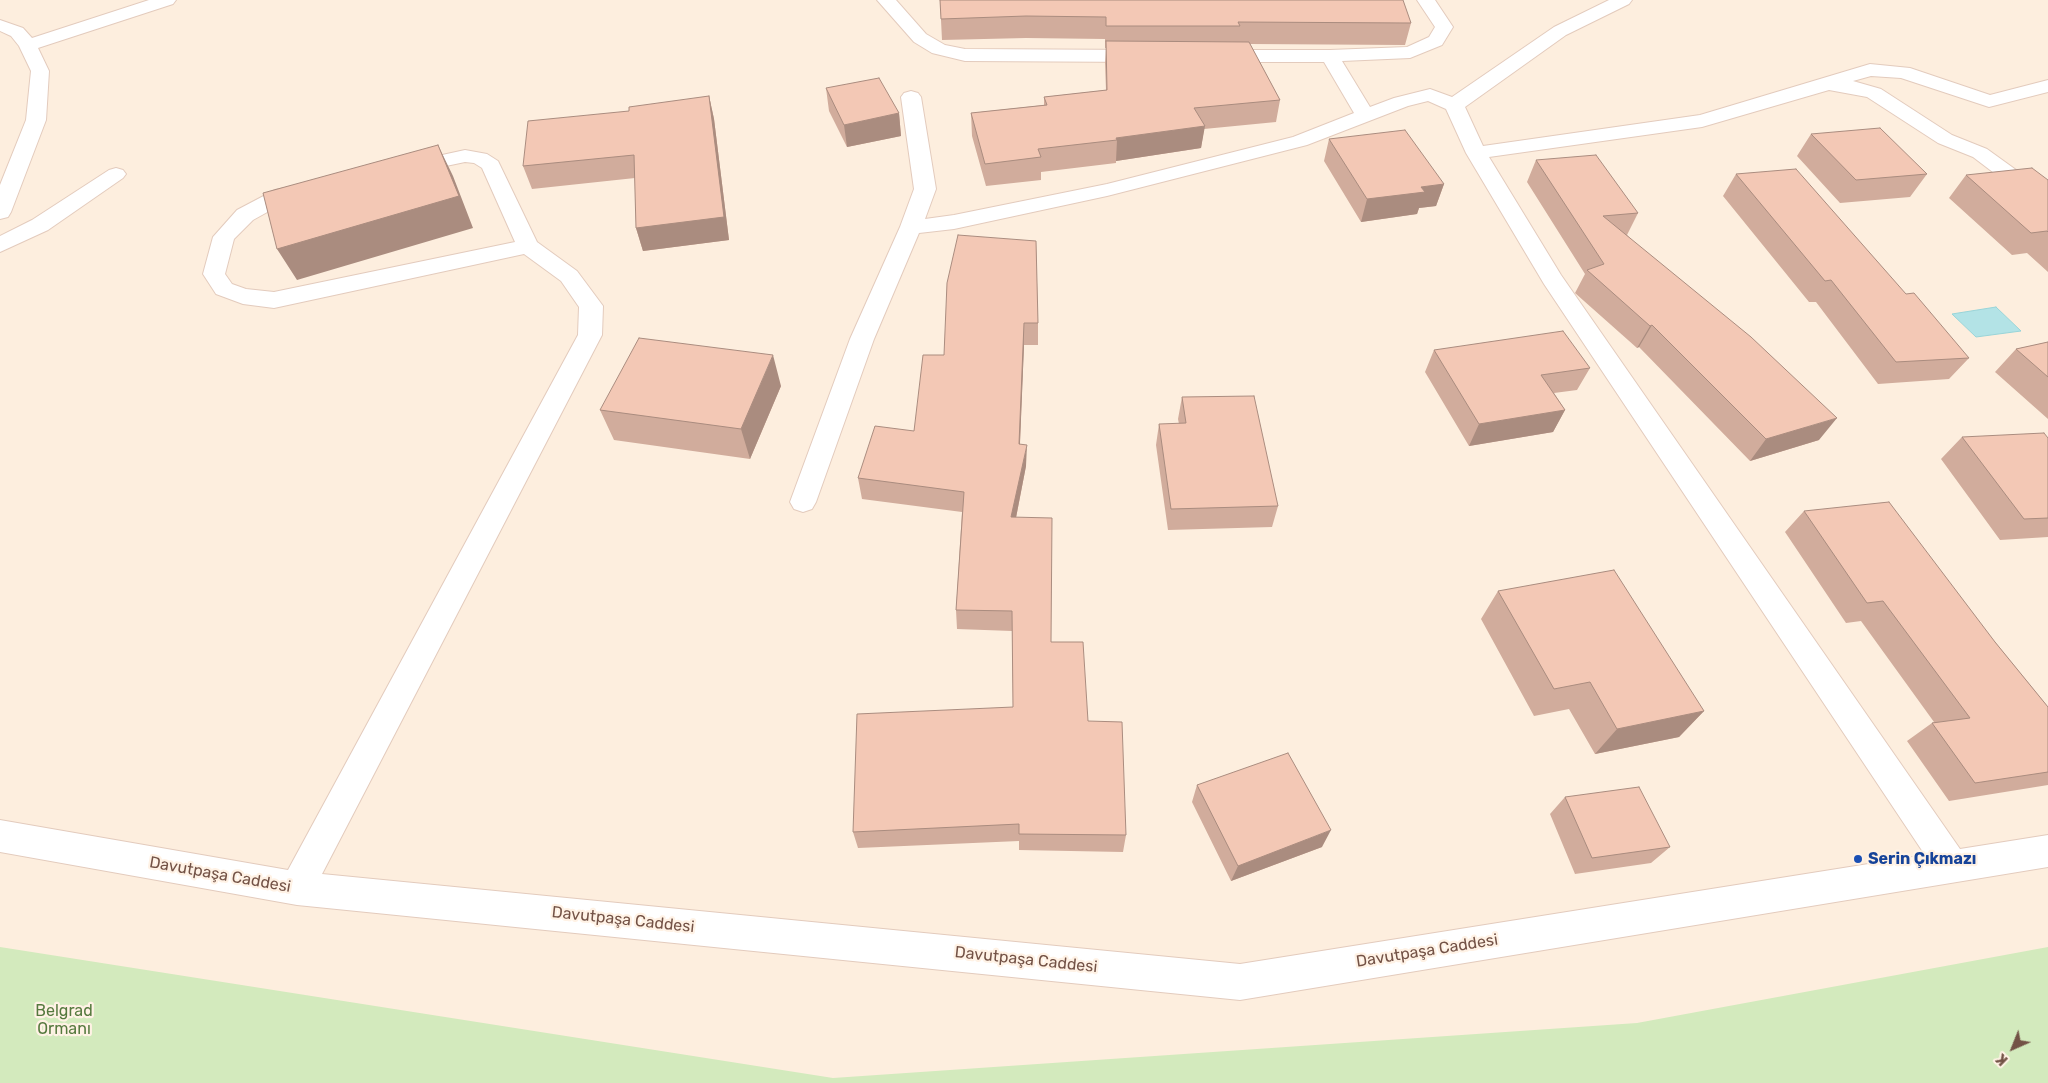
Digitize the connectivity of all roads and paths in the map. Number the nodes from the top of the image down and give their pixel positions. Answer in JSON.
{"nodes":[{"id":1,"x":167,"y":0,"type":"edge"},
{"id":2,"x":886,"y":0,"type":"edge"},
{"id":3,"x":1426,"y":0,"type":"edge"},
{"id":4,"x":1623,"y":0,"type":"edge"},
{"id":5,"x":0,"y":25,"type":"edge"},
{"id":6,"x":28,"y":45,"type":"junction"},
{"id":7,"x":1162,"y":56,"type":"edge"},
{"id":8,"x":1202,"y":56,"type":"edge"},
{"id":9,"x":1330,"y":56,"type":"junction"},
{"id":10,"x":1828,"y":84,"type":"junction"},
{"id":11,"x":2048,"y":86,"type":"edge"},
{"id":12,"x":911,"y":97,"type":"dead end"},
{"id":13,"x":1454,"y":105,"type":"junction"},
{"id":14,"x":1365,"y":116,"type":"junction"},
{"id":15,"x":1476,"y":153,"type":"junction"},
{"id":16,"x":388,"y":173,"type":"edge"},
{"id":17,"x":116,"y":174,"type":"dead end"},
{"id":18,"x":321,"y":187,"type":"edge"},
{"id":19,"x":2048,"y":203,"type":"edge"},
{"id":20,"x":0,"y":212,"type":"edge"},
{"id":21,"x":911,"y":227,"type":"junction"},
{"id":22,"x":0,"y":245,"type":"edge"},
{"id":23,"x":528,"y":246,"type":"junction"},
{"id":24,"x":803,"y":502,"type":"dead end"},
{"id":25,"x":0,"y":836,"type":"edge"},
{"id":26,"x":2048,"y":851,"type":"edge"},
{"id":27,"x":1953,"y":866,"type":"junction"},
{"id":28,"x":297,"y":888,"type":"junction"}],
"edges":[{"from":1,"to":6,"type":"street"},
{"from":2,"to":7,"type":"street"},
{"from":3,"to":9,"type":"street"},
{"from":4,"to":13,"type":"street"},
{"from":5,"to":6,"type":"street"},
{"from":6,"to":20,"type":"street"},
{"from":8,"to":9,"type":"street"},
{"from":9,"to":14,"type":"street"},
{"from":10,"to":11,"type":"street"},
{"from":10,"to":15,"type":"street"},
{"from":10,"to":19,"type":"street"},
{"from":12,"to":21,"type":"street"},
{"from":13,"to":14,"type":"street"},
{"from":13,"to":15,"type":"street"},
{"from":14,"to":21,"type":"street"},
{"from":15,"to":27,"type":"street"},
{"from":16,"to":23,"type":"street"},
{"from":17,"to":22,"type":"street"},
{"from":18,"to":23,"type":"street"},
{"from":21,"to":24,"type":"street"},
{"from":23,"to":28,"type":"street"},
{"from":25,"to":28,"type":"street","name":"Davutpaşa Caddesi"},
{"from":26,"to":27,"type":"street","name":"Davutpaşa Caddesi"},
{"from":27,"to":28,"type":"street","name":"Davutpaşa Caddesi"}]}
